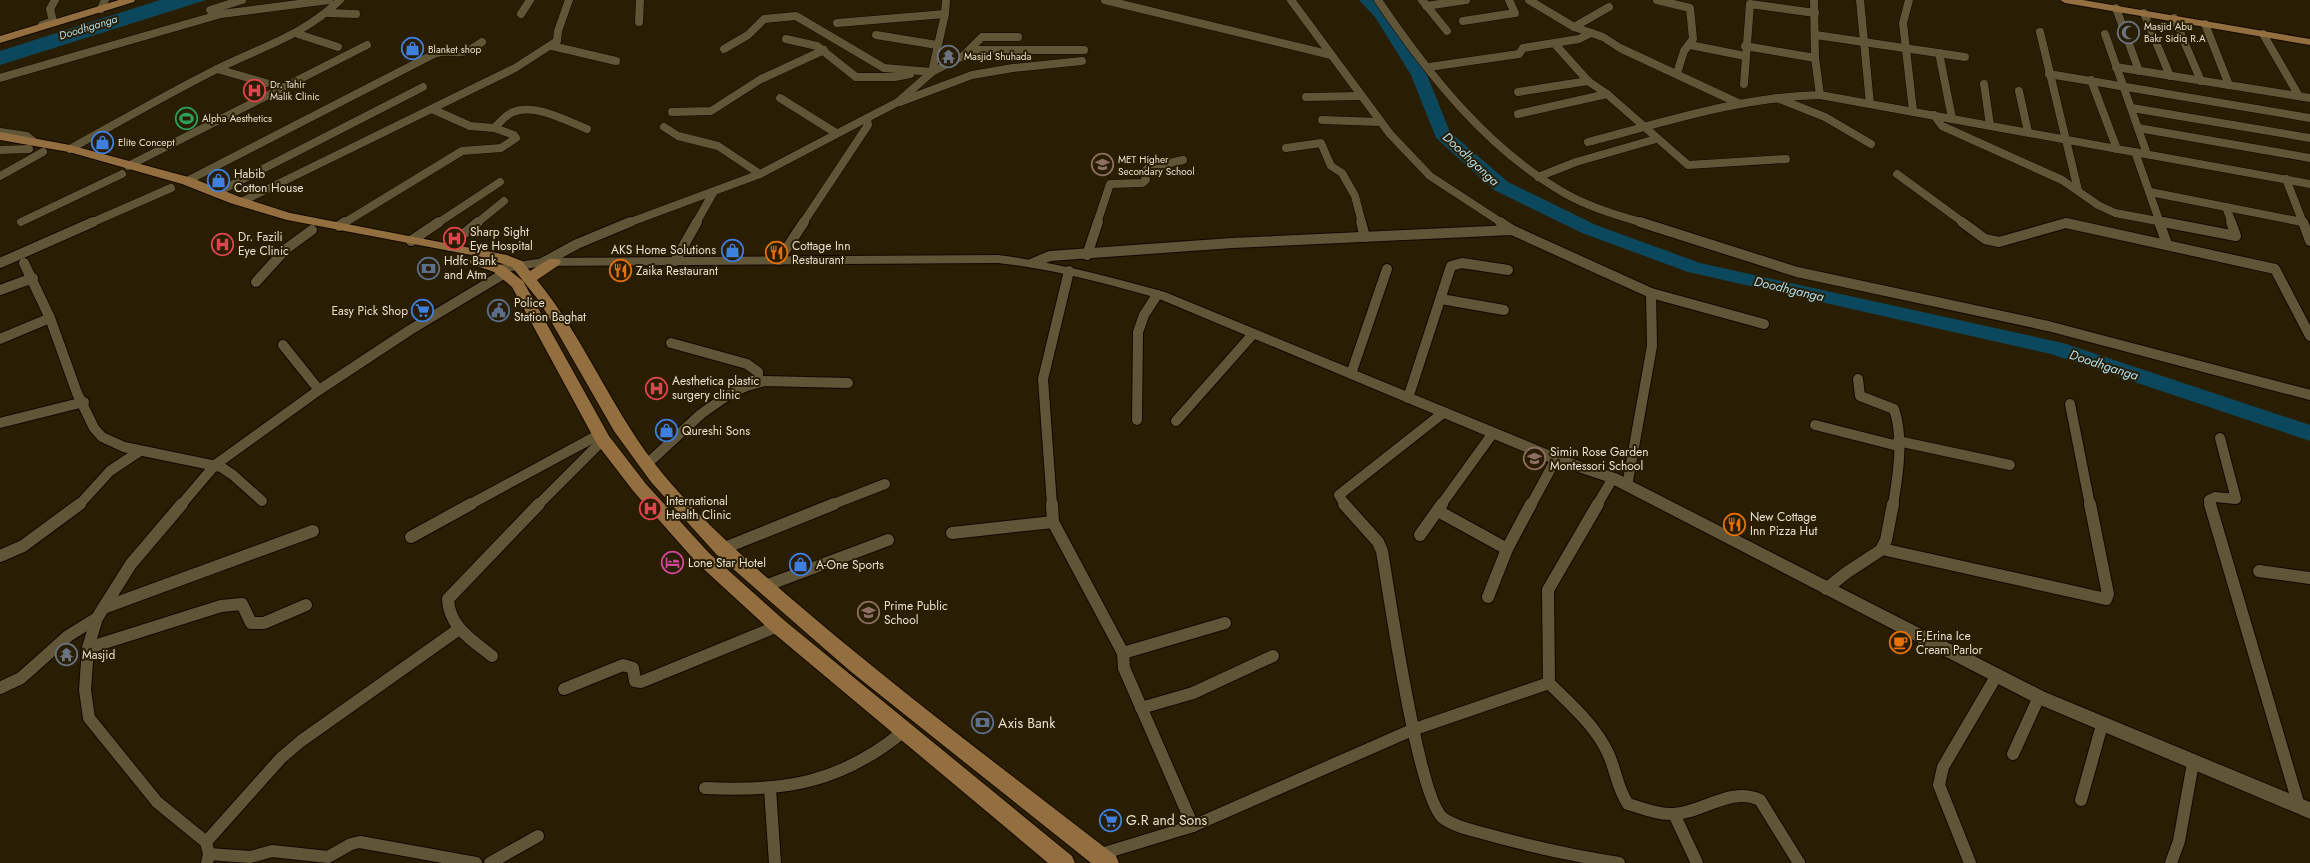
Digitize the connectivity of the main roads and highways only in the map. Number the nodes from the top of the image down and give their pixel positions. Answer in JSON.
{"nodes":[{"id":1,"x":130,"y":0,"type":"edge"},
{"id":2,"x":2065,"y":0,"type":"edge"},
{"id":3,"x":2080,"y":1,"type":"edge"},
{"id":4,"x":103,"y":4,"type":"edge"},
{"id":5,"x":0,"y":40,"type":"edge"},
{"id":6,"x":2310,"y":42,"type":"edge"},
{"id":7,"x":0,"y":136,"type":"edge"},
{"id":8,"x":0,"y":143,"type":"edge"},
{"id":9,"x":30,"y":145,"type":"junction"},
{"id":10,"x":125,"y":170,"type":"junction"},
{"id":11,"x":549,"y":262,"type":"junction"},
{"id":12,"x":507,"y":269,"type":"junction"},
{"id":13,"x":530,"y":278,"type":"junction"},
{"id":14,"x":2305,"y":808,"type":"edge"},
{"id":15,"x":1103,"y":859,"type":"edge"},
{"id":16,"x":1064,"y":863,"type":"edge"}],
"edges":[{"from":1,"to":4,"type":"main road"},
{"from":2,"to":3,"type":"main road"},
{"from":3,"to":6,"type":"main road"},
{"from":4,"to":5,"type":"main road"},
{"from":7,"to":9,"type":"main road"},
{"from":8,"to":9,"type":"main road"},
{"from":9,"to":10,"type":"main road"},
{"from":9,"to":10,"type":"main road"},
{"from":10,"to":12,"type":"main road"},
{"from":10,"to":12,"type":"main road"},
{"from":11,"to":12,"type":"main road"},
{"from":11,"to":13,"type":"main road"},
{"from":11,"to":14,"type":"main road"},
{"from":12,"to":13,"type":"main road"},
{"from":12,"to":16,"type":"main road"},
{"from":13,"to":15,"type":"main road"}]}
